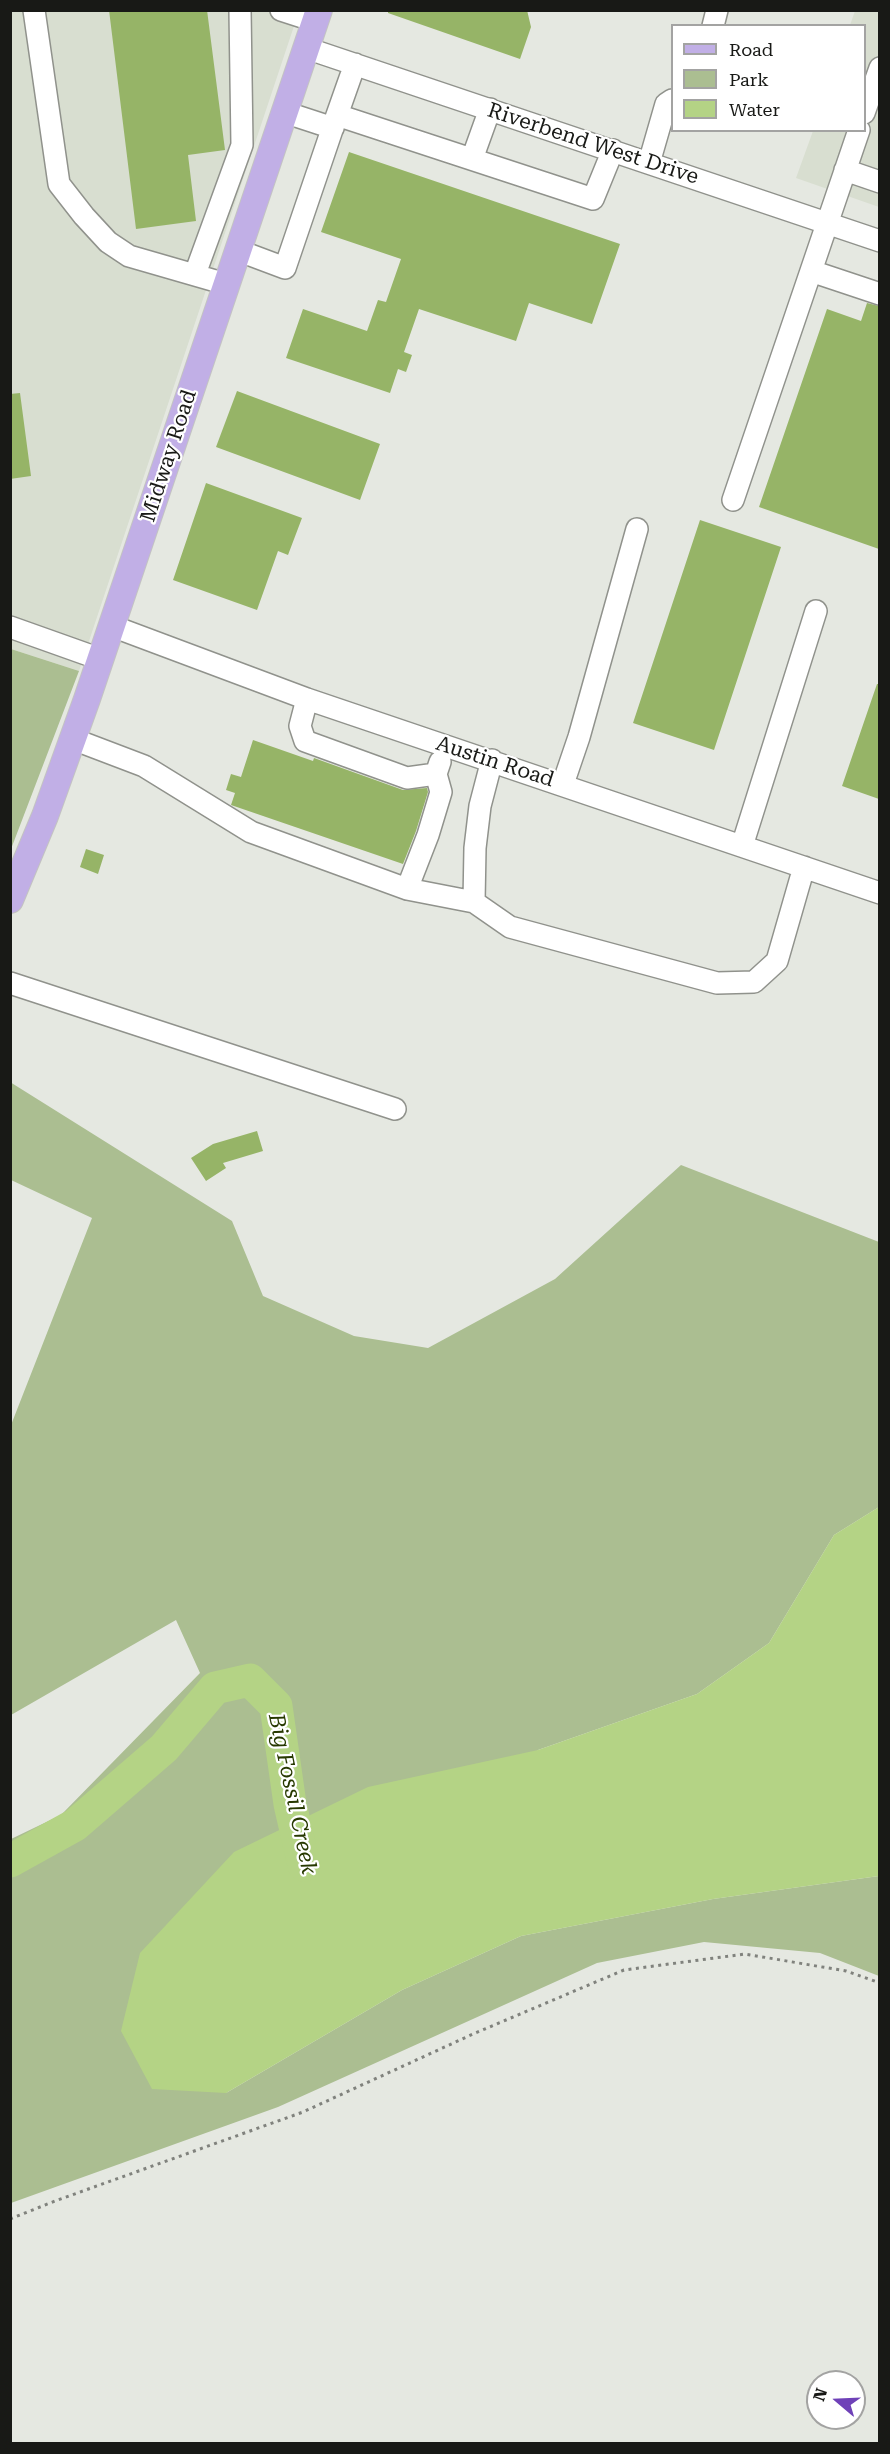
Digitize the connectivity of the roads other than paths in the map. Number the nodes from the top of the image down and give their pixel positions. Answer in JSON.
{"nodes":[{"id":1,"x":34,"y":10,"type":"edge"},
{"id":2,"x":240,"y":10,"type":"edge"},
{"id":3,"x":281,"y":10,"type":"edge"},
{"id":4,"x":317,"y":16,"type":"edge"},
{"id":5,"x":306,"y":48,"type":"junction"},
{"id":6,"x":355,"y":64,"type":"junction"},
{"id":7,"x":879,"y":68,"type":"edge"},
{"id":8,"x":671,"y":101,"type":"edge"},
{"id":9,"x":866,"y":107,"type":"edge"},
{"id":10,"x":490,"y":109,"type":"junction"},
{"id":11,"x":284,"y":112,"type":"junction"},
{"id":12,"x":335,"y":122,"type":"junction"},
{"id":13,"x":858,"y":132,"type":"edge"},
{"id":14,"x":612,"y":150,"type":"junction"},
{"id":15,"x":472,"y":159,"type":"junction"},
{"id":16,"x":236,"y":163,"type":"junction"},
{"id":17,"x":650,"y":163,"type":"junction"},
{"id":18,"x":845,"y":170,"type":"junction"},
{"id":19,"x":264,"y":172,"type":"junction"},
{"id":20,"x":879,"y":182,"type":"edge"},
{"id":21,"x":827,"y":223,"type":"junction"},
{"id":22,"x":879,"y":241,"type":"edge"},
{"id":23,"x":237,"y":250,"type":"junction"},
{"id":24,"x":811,"y":271,"type":"junction"},
{"id":25,"x":195,"y":274,"type":"junction"},
{"id":26,"x":226,"y":284,"type":"junction"},
{"id":27,"x":879,"y":294,"type":"edge"},
{"id":28,"x":733,"y":500,"type":"dead end"},
{"id":29,"x":637,"y":529,"type":"dead end"},
{"id":30,"x":816,"y":611,"type":"dead end"},
{"id":31,"x":112,"y":626,"type":"junction"},
{"id":32,"x":10,"y":627,"type":"edge"},
{"id":33,"x":100,"y":659,"type":"junction"},
{"id":34,"x":307,"y":699,"type":"junction"},
{"id":35,"x":73,"y":740,"type":"junction"},
{"id":36,"x":445,"y":746,"type":"junction"},
{"id":37,"x":492,"y":760,"type":"junction"},
{"id":38,"x":436,"y":774,"type":"junction"},
{"id":39,"x":563,"y":784,"type":"junction"},
{"id":40,"x":742,"y":846,"type":"junction"},
{"id":41,"x":804,"y":867,"type":"junction"},
{"id":42,"x":407,"y":889,"type":"junction"},
{"id":43,"x":879,"y":893,"type":"edge"},
{"id":44,"x":10,"y":900,"type":"edge"},
{"id":45,"x":474,"y":902,"type":"junction"},
{"id":46,"x":10,"y":983,"type":"edge"},
{"id":47,"x":395,"y":1109,"type":"dead end"}],
"edges":[{"from":1,"to":25,"type":"street"},
{"from":2,"to":16,"type":"street"},
{"from":3,"to":4,"type":"street"},
{"from":4,"to":5,"type":"main road","name":"Midway Road"},
{"from":5,"to":6,"type":"street","name":"Riverbend West Drive"},
{"from":5,"to":11,"type":"main road","name":"Midway Road"},
{"from":6,"to":10,"type":"street","name":"Riverbend West Drive"},
{"from":6,"to":12,"type":"street"},
{"from":7,"to":9,"type":"street"},
{"from":8,"to":17,"type":"street"},
{"from":10,"to":14,"type":"street","name":"Riverbend West Drive"},
{"from":10,"to":15,"type":"street"},
{"from":11,"to":12,"type":"street"},
{"from":11,"to":19,"type":"main road","name":"Midway Road"},
{"from":12,"to":15,"type":"street"},
{"from":12,"to":23,"type":"street"},
{"from":13,"to":18,"type":"street"},
{"from":14,"to":15,"type":"street"},
{"from":14,"to":17,"type":"street","name":"Riverbend West Drive"},
{"from":16,"to":19,"type":"street"},
{"from":16,"to":25,"type":"street"},
{"from":17,"to":21,"type":"street","name":"Riverbend West Drive"},
{"from":18,"to":20,"type":"street"},
{"from":18,"to":21,"type":"street"},
{"from":19,"to":23,"type":"main road","name":"Midway Road"},
{"from":21,"to":22,"type":"street","name":"Riverbend West Drive"},
{"from":21,"to":24,"type":"street"},
{"from":23,"to":26,"type":"main road","name":"Midway Road"},
{"from":24,"to":27,"type":"street"},
{"from":24,"to":28,"type":"street"},
{"from":25,"to":26,"type":"street"},
{"from":26,"to":31,"type":"main road","name":"Midway Road"},
{"from":29,"to":39,"type":"street"},
{"from":30,"to":40,"type":"street"},
{"from":31,"to":33,"type":"main road","name":"Midway Road"},
{"from":31,"to":34,"type":"street","name":"Austin Road"},
{"from":32,"to":33,"type":"street"},
{"from":33,"to":35,"type":"main road","name":"Midway Road"},
{"from":34,"to":36,"type":"street","name":"Austin Road"},
{"from":34,"to":38,"type":"street"},
{"from":35,"to":42,"type":"street"},
{"from":35,"to":44,"type":"main road","name":"Midway Road"},
{"from":36,"to":37,"type":"street","name":"Austin Road"},
{"from":36,"to":38,"type":"street"},
{"from":37,"to":39,"type":"street","name":"Austin Road"},
{"from":37,"to":45,"type":"street"},
{"from":38,"to":42,"type":"street"},
{"from":39,"to":40,"type":"street","name":"Austin Road"},
{"from":40,"to":41,"type":"street","name":"Austin Road"},
{"from":41,"to":43,"type":"street","name":"Austin Road"},
{"from":41,"to":45,"type":"street"},
{"from":42,"to":45,"type":"street"},
{"from":46,"to":47,"type":"street"}]}
